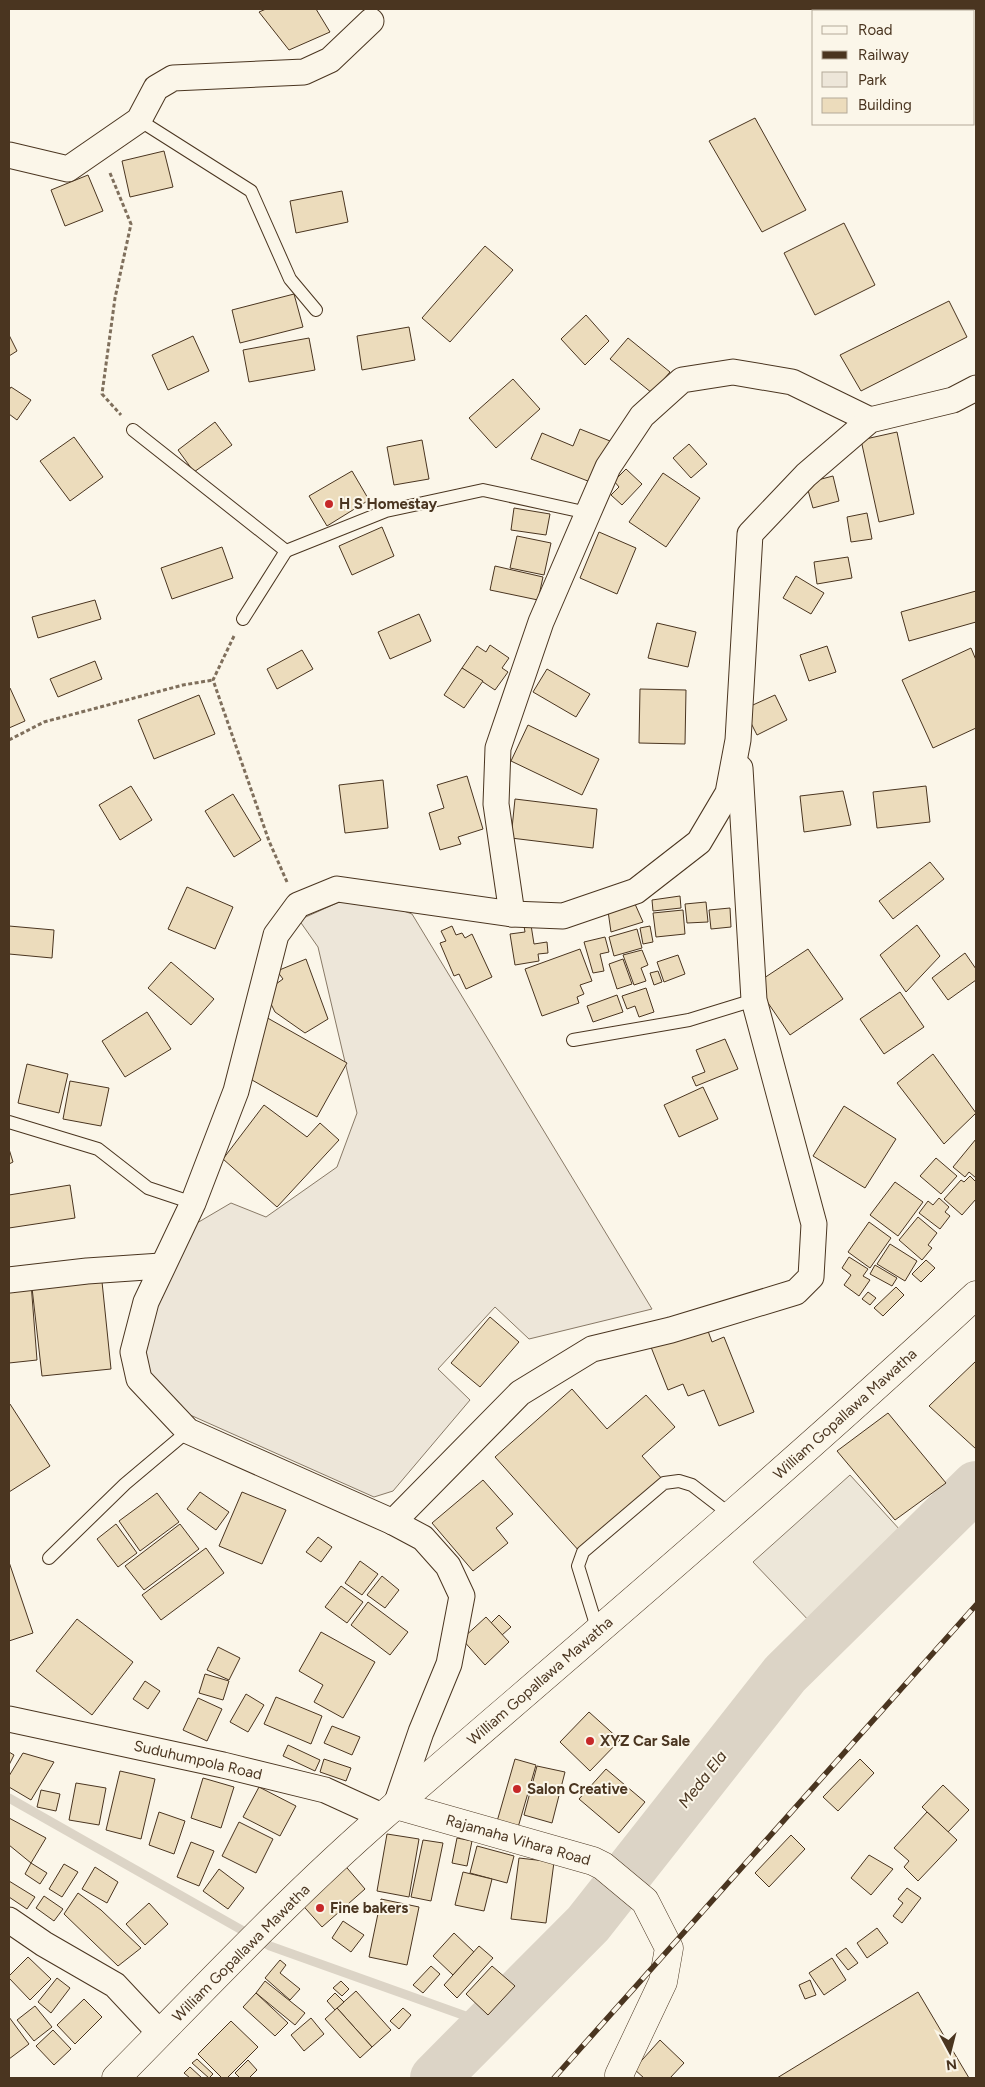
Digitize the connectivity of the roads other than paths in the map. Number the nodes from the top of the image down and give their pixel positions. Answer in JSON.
{"nodes":[{"id":1,"x":371,"y":21,"type":"dead end"},
{"id":2,"x":139,"y":120,"type":"junction"},
{"id":3,"x":9,"y":155,"type":"edge"},
{"id":4,"x":316,"y":310,"type":"dead end"},
{"id":5,"x":976,"y":388,"type":"edge"},
{"id":6,"x":870,"y":420,"type":"junction"},
{"id":7,"x":133,"y":430,"type":"road end"},
{"id":8,"x":588,"y":513,"type":"junction"},
{"id":9,"x":286,"y":551,"type":"junction"},
{"id":10,"x":243,"y":619,"type":"road end"},
{"id":11,"x":738,"y":740,"type":"junction"},
{"id":12,"x":512,"y":914,"type":"junction"},
{"id":13,"x":754,"y":1000,"type":"junction"},
{"id":14,"x":573,"y":1040,"type":"dead end"},
{"id":15,"x":9,"y":1122,"type":"edge"},
{"id":16,"x":193,"y":1203,"type":"junction"},
{"id":17,"x":161,"y":1266,"type":"junction"},
{"id":18,"x":9,"y":1280,"type":"edge"},
{"id":19,"x":976,"y":1295,"type":"edge"},
{"id":20,"x":188,"y":1431,"type":"junction"},
{"id":21,"x":731,"y":1515,"type":"junction"},
{"id":22,"x":393,"y":1522,"type":"junction"},
{"id":23,"x":49,"y":1558,"type":"dead end"},
{"id":24,"x":598,"y":1631,"type":"junction"},
{"id":25,"x":9,"y":1719,"type":"edge"},
{"id":26,"x":389,"y":1811,"type":"junction"},
{"id":27,"x":9,"y":1920,"type":"edge"},
{"id":28,"x":164,"y":2029,"type":"junction"},
{"id":29,"x":116,"y":2078,"type":"edge"},
{"id":30,"x":620,"y":2078,"type":"edge"}],
"edges":[{"from":1,"to":2,"type":"street"},
{"from":2,"to":3,"type":"street"},
{"from":2,"to":4,"type":"lane"},
{"from":5,"to":6,"type":"street"},
{"from":6,"to":8,"type":"street"},
{"from":6,"to":11,"type":"street"},
{"from":7,"to":9,"type":"lane"},
{"from":8,"to":9,"type":"lane"},
{"from":8,"to":12,"type":"street"},
{"from":9,"to":10,"type":"lane"},
{"from":11,"to":12,"type":"street"},
{"from":11,"to":13,"type":"street"},
{"from":12,"to":16,"type":"street"},
{"from":13,"to":14,"type":"lane"},
{"from":13,"to":22,"type":"street"},
{"from":15,"to":16,"type":"lane"},
{"from":16,"to":17,"type":"street"},
{"from":17,"to":18,"type":"street"},
{"from":17,"to":20,"type":"street"},
{"from":19,"to":21,"type":"main road","name":"William Gopallawa Mawatha"},
{"from":20,"to":22,"type":"street"},
{"from":20,"to":23,"type":"lane"},
{"from":21,"to":24,"type":"main road","name":"William Gopallawa Mawatha"},
{"from":21,"to":24,"type":"lane"},
{"from":22,"to":26,"type":"street"},
{"from":24,"to":26,"type":"main road","name":"William Gopallawa Mawatha"},
{"from":25,"to":26,"type":"street","name":"Suduhumpola Road"},
{"from":26,"to":28,"type":"main road","name":"William Gopallawa Mawatha"},
{"from":26,"to":30,"type":"main road","name":"Rajamaha Vihara Road"},
{"from":27,"to":28,"type":"street"},
{"from":28,"to":29,"type":"main road","name":"William Gopallawa Mawatha"}]}
